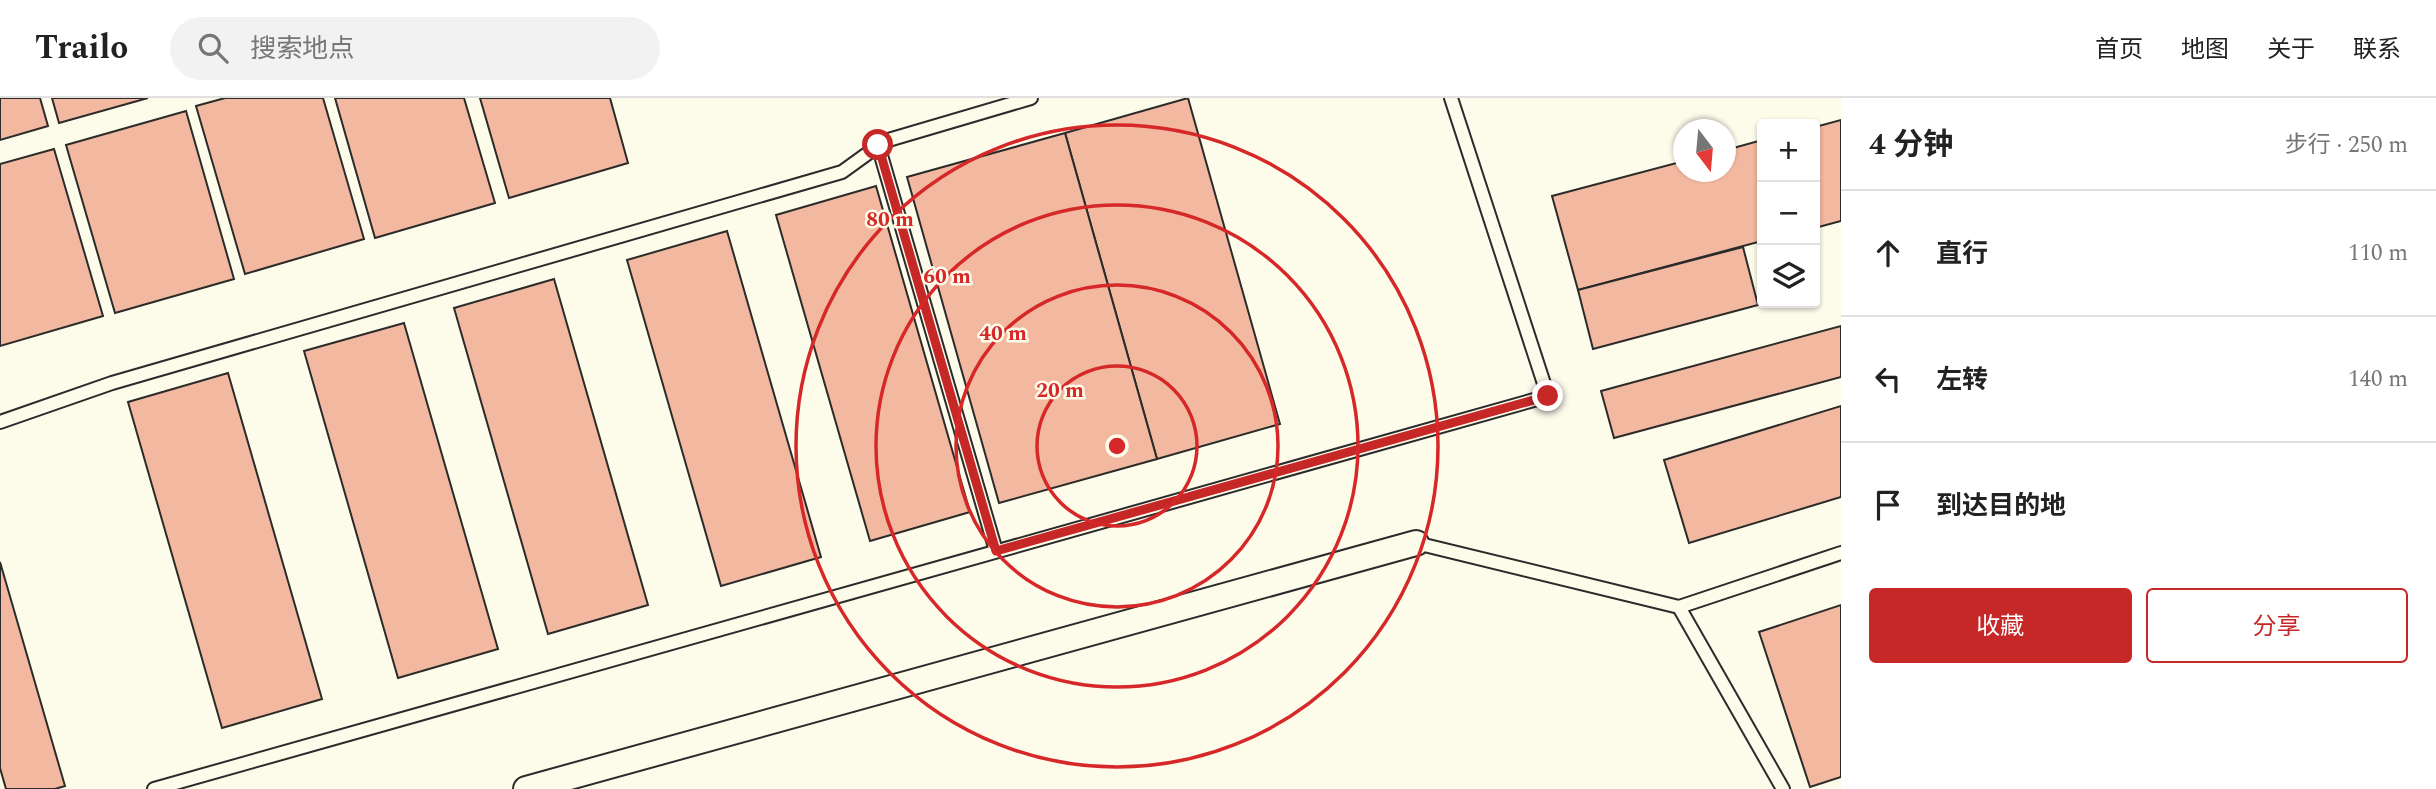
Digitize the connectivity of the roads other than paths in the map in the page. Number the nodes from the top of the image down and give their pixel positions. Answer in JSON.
{"nodes":[{"id":1,"x":1031,"y":98,"type":"edge"},
{"id":2,"x":1451,"y":98,"type":"edge"},
{"id":3,"x":878,"y":145,"type":"junction"},
{"id":4,"x":0,"y":422,"type":"edge"},
{"id":5,"x":1416,"y":543,"type":"joint"},
{"id":6,"x":996,"y":551,"type":"junction"},
{"id":7,"x":1841,"y":554,"type":"edge"},
{"id":8,"x":1679,"y":607,"type":"junction"},
{"id":9,"x":154,"y":789,"type":"edge"},
{"id":10,"x":526,"y":789,"type":"edge"},
{"id":11,"x":1783,"y":789,"type":"edge"}],
"edges":[{"from":1,"to":3,"type":"lane"},
{"from":2,"to":6,"type":"lane"},
{"from":3,"to":4,"type":"lane"},
{"from":3,"to":6,"type":"lane"},
{"from":5,"to":8,"type":"lane"},
{"from":5,"to":10,"type":"street"},
{"from":6,"to":9,"type":"lane"},
{"from":7,"to":8,"type":"lane"},
{"from":8,"to":11,"type":"lane"}]}
